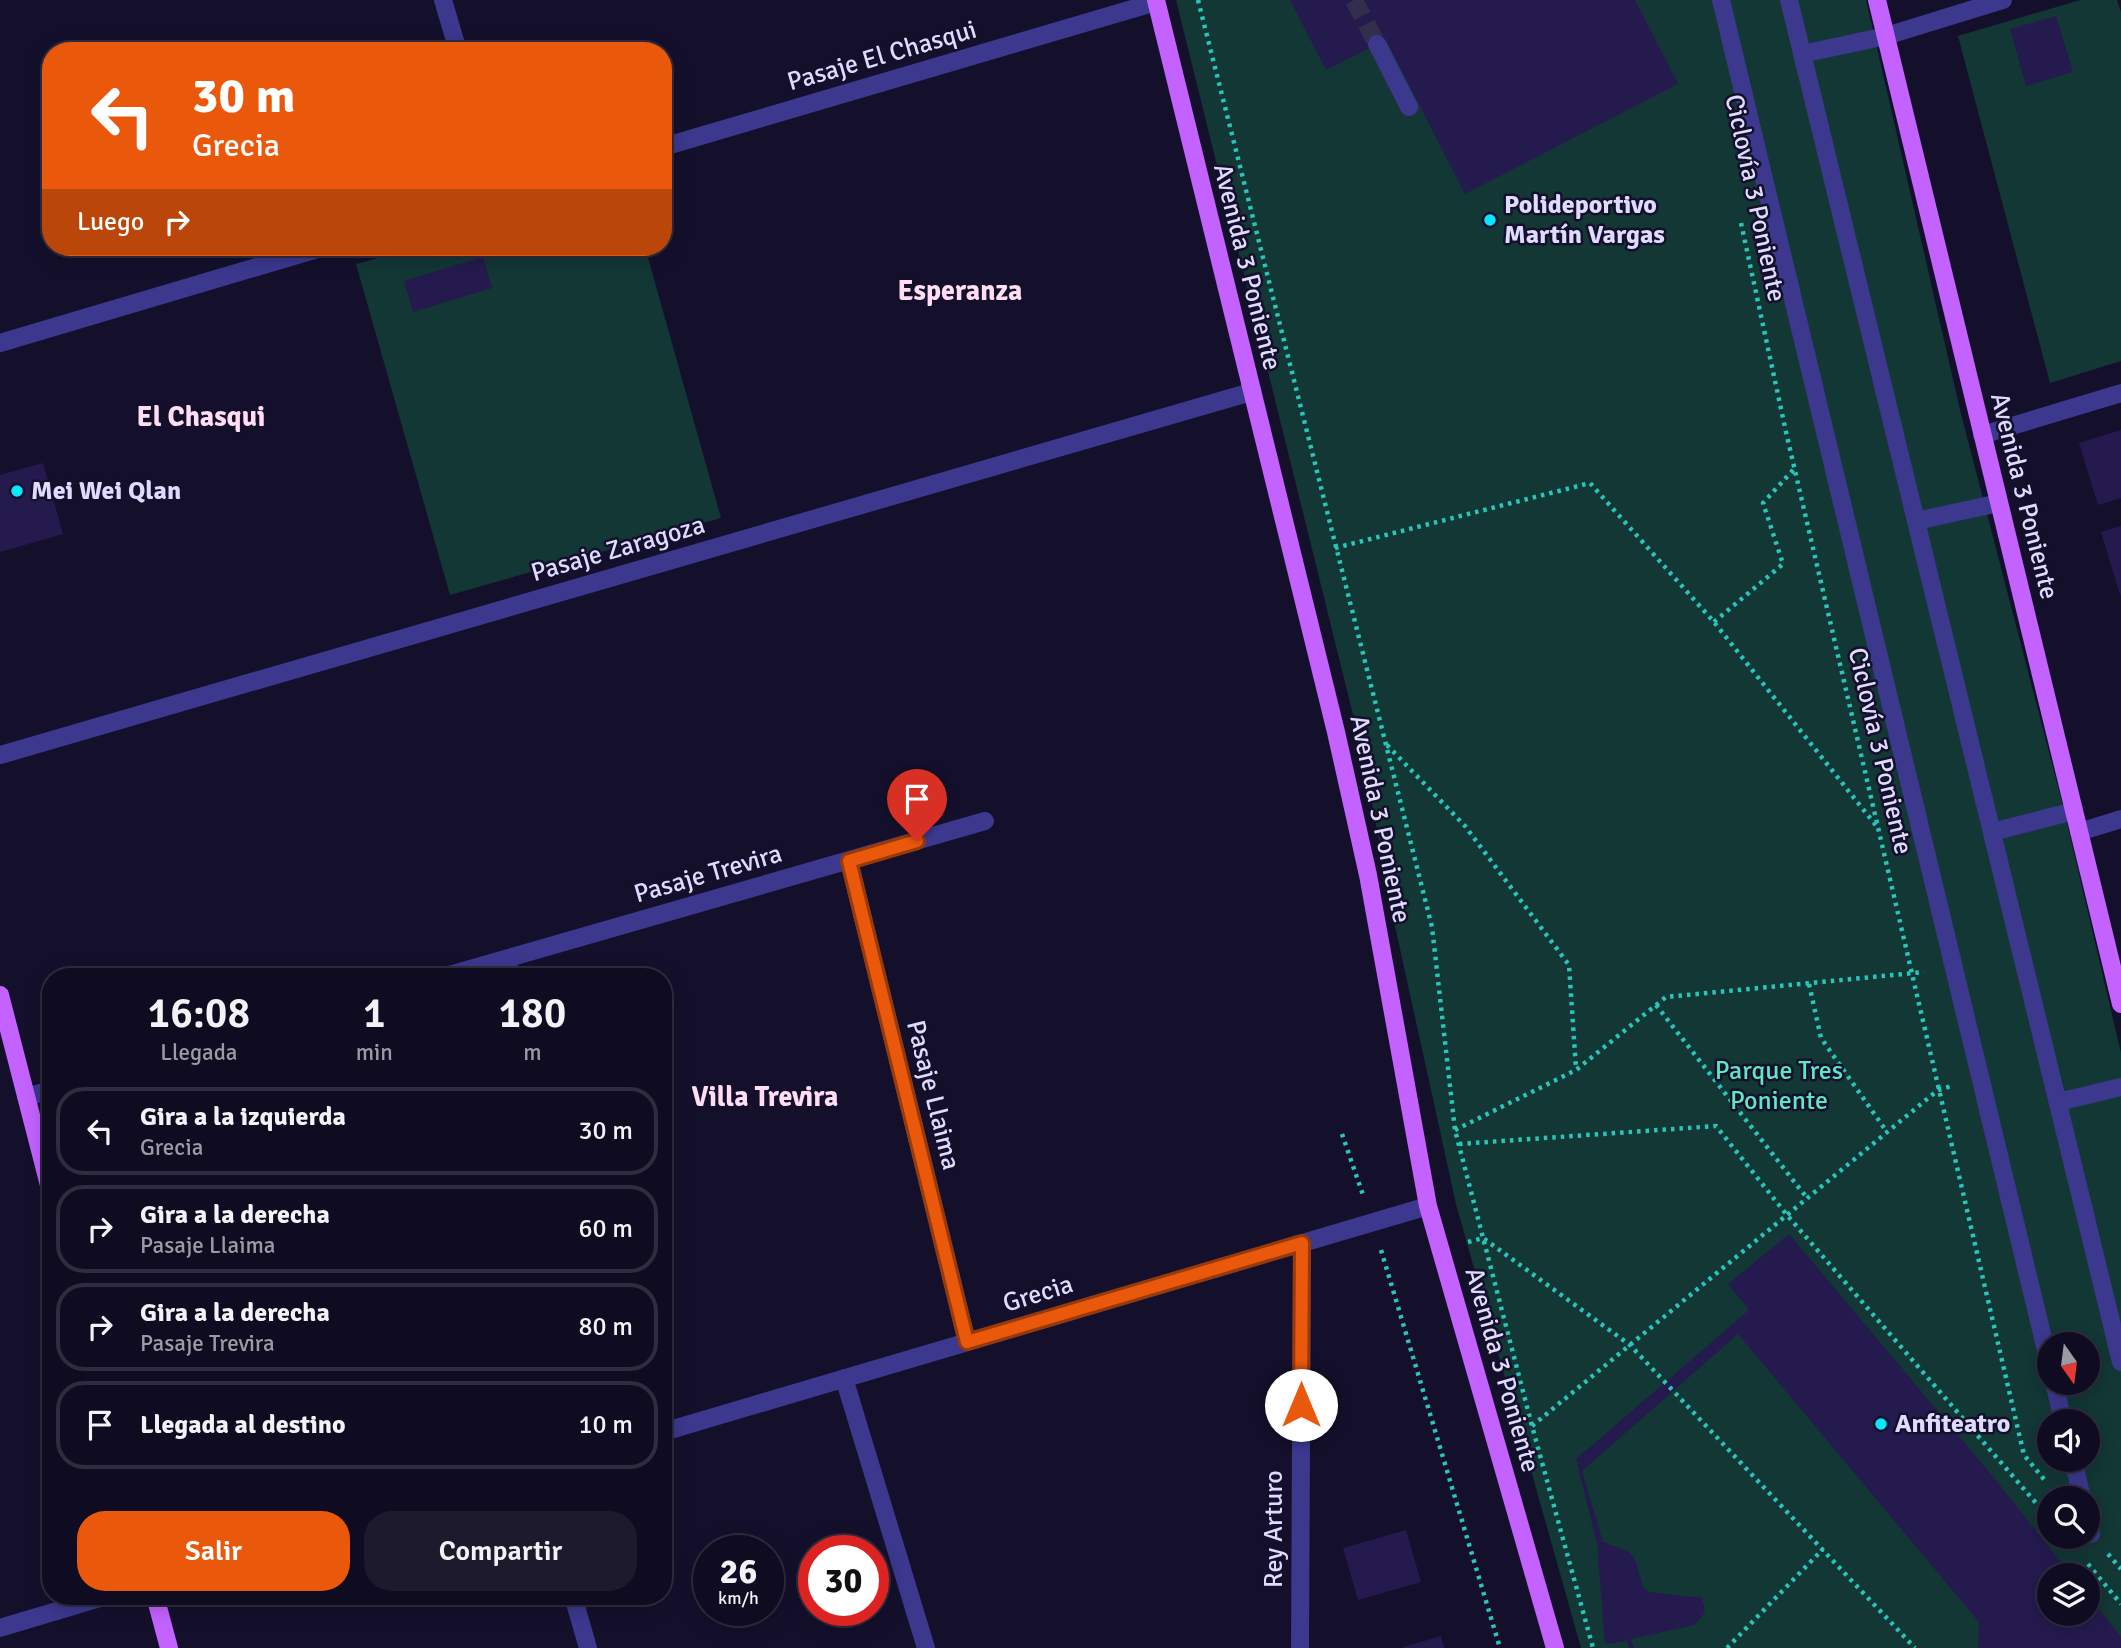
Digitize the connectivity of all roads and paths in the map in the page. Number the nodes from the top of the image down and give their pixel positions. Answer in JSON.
{"nodes":[{"id":1,"x":443,"y":0,"type":"edge"},
{"id":2,"x":1198,"y":0,"type":"edge"},
{"id":3,"x":1721,"y":0,"type":"edge"},
{"id":4,"x":1789,"y":0,"type":"edge"},
{"id":5,"x":1877,"y":0,"type":"edge"},
{"id":6,"x":2003,"y":0,"type":"edge"},
{"id":7,"x":1156,"y":1,"type":"edge"},
{"id":8,"x":1886,"y":36,"type":"junction"},
{"id":9,"x":455,"y":42,"type":"edge"},
{"id":10,"x":1377,"y":44,"type":"tunnel mouth"},
{"id":11,"x":1802,"y":54,"type":"junction"},
{"id":12,"x":1409,"y":107,"type":"dead end"},
{"id":13,"x":672,"y":144,"type":"edge"},
{"id":14,"x":1739,"y":216,"type":"dead end"},
{"id":15,"x":294,"y":256,"type":"edge"},
{"id":16,"x":0,"y":343,"type":"edge"},
{"id":17,"x":1251,"y":392,"type":"junction"},
{"id":18,"x":2121,"y":393,"type":"edge"},
{"id":19,"x":1982,"y":435,"type":"junction"},
{"id":20,"x":1795,"y":468,"type":"junction"},
{"id":21,"x":1999,"y":503,"type":"junction"},
{"id":22,"x":1916,"y":522,"type":"junction"},
{"id":23,"x":1335,"y":548,"type":"junction"},
{"id":24,"x":1714,"y":622,"type":"junction"},
{"id":25,"x":1387,"y":744,"type":"junction"},
{"id":26,"x":0,"y":755,"type":"edge"},
{"id":27,"x":2074,"y":811,"type":"junction"},
{"id":28,"x":2121,"y":819,"type":"edge"},
{"id":29,"x":985,"y":821,"type":"dead end"},
{"id":30,"x":1878,"y":830,"type":"junction"},
{"id":31,"x":1992,"y":832,"type":"junction"},
{"id":32,"x":2079,"y":832,"type":"junction"},
{"id":33,"x":849,"y":861,"type":"junction"},
{"id":34,"x":1954,"y":966,"type":"junction"},
{"id":35,"x":509,"y":968,"type":"edge"},
{"id":36,"x":1912,"y":974,"type":"junction"},
{"id":37,"x":1809,"y":983,"type":"junction"},
{"id":38,"x":0,"y":995,"type":"edge"},
{"id":39,"x":2121,"y":1004,"type":"edge"},
{"id":40,"x":1656,"y":1005,"type":"junction"},
{"id":41,"x":1576,"y":1070,"type":"junction"},
{"id":42,"x":1980,"y":1077,"type":"junction"},
{"id":43,"x":2121,"y":1087,"type":"edge"},
{"id":44,"x":1938,"y":1090,"type":"junction"},
{"id":45,"x":42,"y":1093,"type":"edge"},
{"id":46,"x":26,"y":1097,"type":"junction"},
{"id":47,"x":2058,"y":1102,"type":"junction"},
{"id":48,"x":1455,"y":1130,"type":"junction"},
{"id":49,"x":1887,"y":1132,"type":"junction"},
{"id":50,"x":1342,"y":1133,"type":"dead end"},
{"id":51,"x":1459,"y":1143,"type":"junction"},
{"id":52,"x":42,"y":1158,"type":"edge"},
{"id":53,"x":1807,"y":1198,"type":"junction"},
{"id":54,"x":1428,"y":1206,"type":"junction"},
{"id":55,"x":1787,"y":1215,"type":"junction"},
{"id":56,"x":1373,"y":1222,"type":"junction"},
{"id":57,"x":1483,"y":1238,"type":"junction"},
{"id":58,"x":1302,"y":1243,"type":"junction"},
{"id":59,"x":2042,"y":1332,"type":"edge"},
{"id":60,"x":967,"y":1342,"type":"junction"},
{"id":61,"x":1630,"y":1345,"type":"junction"},
{"id":62,"x":2121,"y":1363,"type":"edge"},
{"id":63,"x":844,"y":1378,"type":"junction"},
{"id":64,"x":1532,"y":1426,"type":"junction"},
{"id":65,"x":672,"y":1429,"type":"edge"},
{"id":66,"x":2050,"y":1486,"type":"edge"},
{"id":67,"x":2037,"y":1504,"type":"edge"},
{"id":68,"x":1823,"y":1549,"type":"junction"},
{"id":69,"x":2080,"y":1554,"type":"dead end"},
{"id":70,"x":2121,"y":1604,"type":"edge"},
{"id":71,"x":77,"y":1605,"type":"edge"},
{"id":72,"x":157,"y":1605,"type":"edge"},
{"id":73,"x":576,"y":1605,"type":"edge"},
{"id":74,"x":0,"y":1628,"type":"edge"},
{"id":75,"x":169,"y":1648,"type":"edge"},
{"id":76,"x":589,"y":1648,"type":"edge"},
{"id":77,"x":926,"y":1648,"type":"edge"},
{"id":78,"x":1300,"y":1648,"type":"edge"},
{"id":79,"x":1500,"y":1648,"type":"edge"},
{"id":80,"x":1555,"y":1648,"type":"edge"},
{"id":81,"x":1593,"y":1648,"type":"edge"},
{"id":82,"x":1727,"y":1648,"type":"edge"},
{"id":83,"x":1915,"y":1648,"type":"edge"}],
"edges":[{"from":1,"to":9,"type":"street"},
{"from":2,"to":23,"type":"path"},
{"from":3,"to":34,"type":"street"},
{"from":4,"to":11,"type":"street"},
{"from":5,"to":8,"type":"main road","name":"Avenida 3 Poniente"},
{"from":6,"to":8,"type":"street"},
{"from":7,"to":13,"type":"street","name":"Pasaje El Chasqui"},
{"from":7,"to":17,"type":"main road","name":"Avenida 3 Poniente"},
{"from":8,"to":11,"type":"street"},
{"from":8,"to":19,"type":"main road","name":"Avenida 3 Poniente"},
{"from":10,"to":12,"type":"street"},
{"from":11,"to":22,"type":"street"},
{"from":14,"to":20,"type":"path","name":"Ciclovía 3 Poniente"},
{"from":15,"to":16,"type":"street"},
{"from":17,"to":26,"type":"street","name":"Pasaje Zaragoza"},
{"from":17,"to":54,"type":"main road","name":"Avenida 3 Poniente"},
{"from":18,"to":19,"type":"street"},
{"from":19,"to":21,"type":"main road","name":"Avenida 3 Poniente"},
{"from":20,"to":24,"type":"path"},
{"from":20,"to":30,"type":"path","name":"Ciclovía 3 Poniente"},
{"from":21,"to":22,"type":"street"},
{"from":21,"to":27,"type":"main road","name":"Avenida 3 Poniente"},
{"from":22,"to":31,"type":"street"},
{"from":23,"to":24,"type":"path"},
{"from":23,"to":25,"type":"path"},
{"from":24,"to":30,"type":"path"},
{"from":25,"to":41,"type":"path"},
{"from":25,"to":48,"type":"path"},
{"from":27,"to":31,"type":"street"},
{"from":27,"to":32,"type":"main road","name":"Avenida 3 Poniente"},
{"from":28,"to":32,"type":"street"},
{"from":29,"to":33,"type":"street","name":"Pasaje Trevira"},
{"from":30,"to":36,"type":"path","name":"Ciclovía 3 Poniente"},
{"from":31,"to":47,"type":"street"},
{"from":32,"to":39,"type":"main road","name":"Avenida 3 Poniente"},
{"from":33,"to":35,"type":"street","name":"Pasaje Trevira"},
{"from":33,"to":60,"type":"street","name":"Pasaje Llaima"},
{"from":34,"to":36,"type":"path"},
{"from":34,"to":42,"type":"street"},
{"from":36,"to":37,"type":"path"},
{"from":36,"to":44,"type":"path","name":"Ciclovía 3 Poniente"},
{"from":37,"to":40,"type":"path"},
{"from":37,"to":49,"type":"path"},
{"from":38,"to":46,"type":"main road"},
{"from":40,"to":41,"type":"path"},
{"from":40,"to":53,"type":"path"},
{"from":41,"to":48,"type":"path"},
{"from":42,"to":44,"type":"path"},
{"from":42,"to":59,"type":"street"},
{"from":43,"to":47,"type":"street"},
{"from":44,"to":49,"type":"path"},
{"from":44,"to":66,"type":"path","name":"Ciclovía 3 Poniente"},
{"from":45,"to":46,"type":"street"},
{"from":46,"to":52,"type":"main road"},
{"from":47,"to":62,"type":"street"},
{"from":48,"to":51,"type":"path"},
{"from":49,"to":53,"type":"path"},
{"from":50,"to":56,"type":"path"},
{"from":51,"to":55,"type":"path"},
{"from":51,"to":57,"type":"path"},
{"from":53,"to":55,"type":"path"},
{"from":54,"to":56,"type":"street","name":"Grecia"},
{"from":54,"to":80,"type":"main road","name":"Avenida 3 Poniente"},
{"from":55,"to":61,"type":"path"},
{"from":55,"to":67,"type":"path"},
{"from":56,"to":58,"type":"street","name":"Grecia"},
{"from":56,"to":79,"type":"path"},
{"from":57,"to":61,"type":"path"},
{"from":57,"to":64,"type":"path"},
{"from":58,"to":60,"type":"street","name":"Grecia"},
{"from":58,"to":78,"type":"street","name":"Rey Arturo"},
{"from":60,"to":63,"type":"street","name":"Grecia"},
{"from":61,"to":64,"type":"path"},
{"from":61,"to":68,"type":"path"},
{"from":63,"to":65,"type":"street","name":"Grecia"},
{"from":63,"to":77,"type":"street"},
{"from":64,"to":81,"type":"path"},
{"from":68,"to":82,"type":"path"},
{"from":68,"to":83,"type":"path"},
{"from":69,"to":70,"type":"path"},
{"from":71,"to":74,"type":"street"},
{"from":72,"to":75,"type":"main road"},
{"from":73,"to":76,"type":"street"}]}
